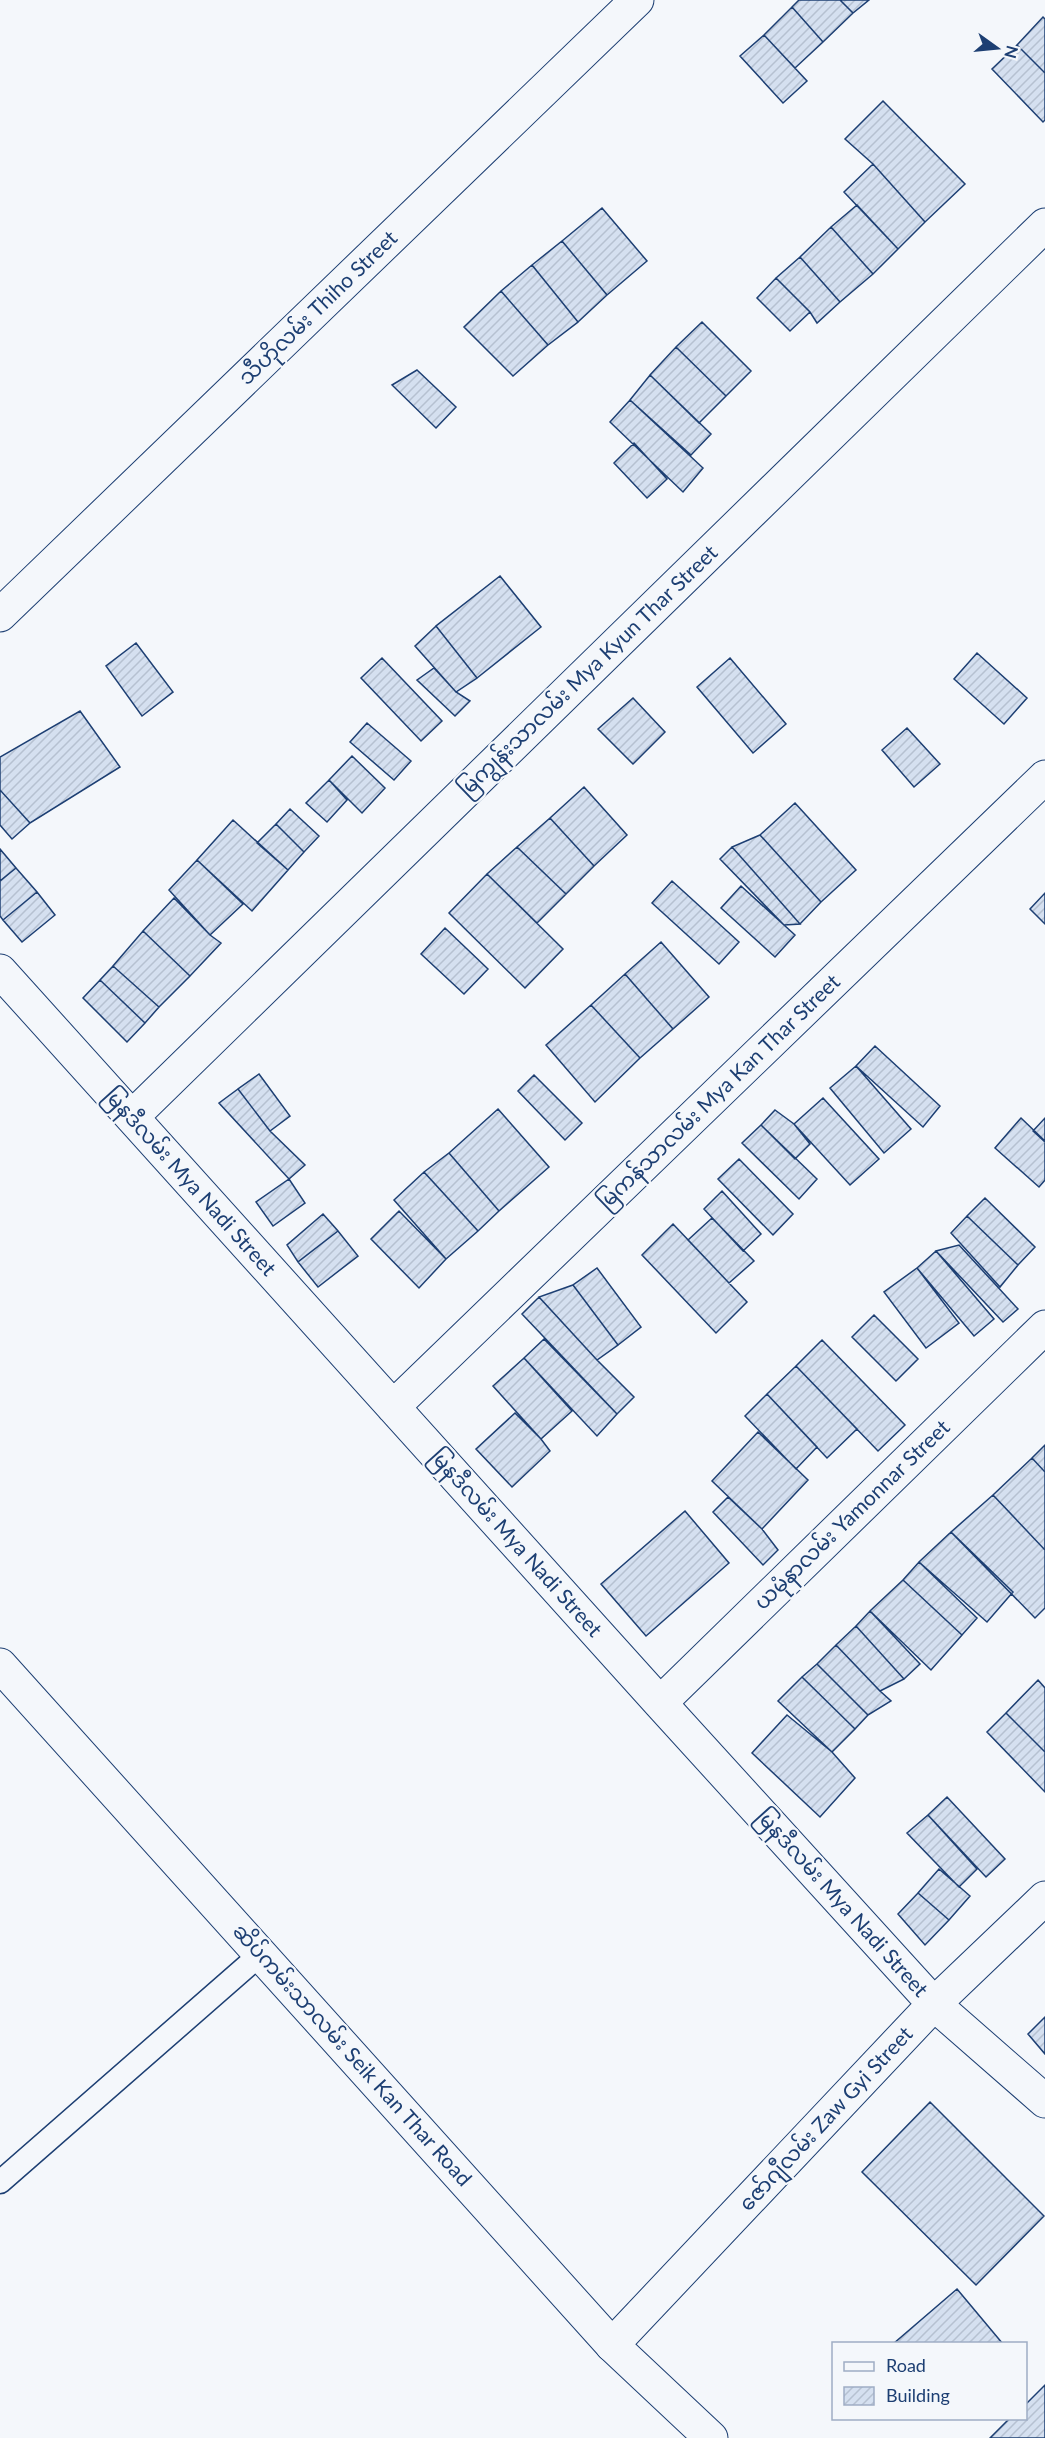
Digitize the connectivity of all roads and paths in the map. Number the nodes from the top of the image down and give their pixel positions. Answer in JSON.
{"nodes":[{"id":1,"x":637,"y":0,"type":"edge"},
{"id":2,"x":1045,"y":225,"type":"edge"},
{"id":3,"x":0,"y":615,"type":"edge"},
{"id":4,"x":1045,"y":777,"type":"edge"},
{"id":5,"x":0,"y":971,"type":"edge"},
{"id":6,"x":132,"y":1118,"type":"junction"},
{"id":7,"x":1045,"y":1327,"type":"edge"},
{"id":8,"x":393,"y":1407,"type":"junction"},
{"id":9,"x":0,"y":1665,"type":"edge"},
{"id":10,"x":660,"y":1703,"type":"junction"},
{"id":11,"x":1045,"y":1898,"type":"edge"},
{"id":12,"x":262,"y":1953,"type":"junction"},
{"id":13,"x":934,"y":2004,"type":"junction"},
{"id":14,"x":1045,"y":2101,"type":"edge"},
{"id":15,"x":0,"y":2182,"type":"edge"},
{"id":16,"x":612,"y":2345,"type":"junction"},
{"id":17,"x":711,"y":2438,"type":"edge"}],
"edges":[{"from":1,"to":3,"type":"street","name":"သီဟိုလမ်း Thiho Street"},
{"from":2,"to":6,"type":"street","name":"မြကျွန်းသာလမ်း Mya Kyun Thar Street"},
{"from":4,"to":8,"type":"street","name":"မြကန်သာလမ်း Mya Kan Thar Street"},
{"from":5,"to":6,"type":"street","name":"မြနဒီလမ်း Mya Nadi Street"},
{"from":6,"to":8,"type":"street","name":"မြနဒီလမ်း Mya Nadi Street"},
{"from":7,"to":10,"type":"street","name":"ယမုံနာလမ်း Yamonnar Street"},
{"from":8,"to":10,"type":"street","name":"မြနဒီလမ်း Mya Nadi Street"},
{"from":9,"to":12,"type":"street","name":"ဆိပ်ကမ်းသာလမ်း Seik Kan Thar Road"},
{"from":10,"to":13,"type":"street","name":"မြနဒီလမ်း Mya Nadi Street"},
{"from":11,"to":13,"type":"street","name":"ဇော်ဂျီလမ်း Zaw Gyi Street"},
{"from":12,"to":15,"type":"lane"},
{"from":12,"to":16,"type":"street","name":"ဆိပ်ကမ်းသာလမ်း Seik Kan Thar Road"},
{"from":13,"to":14,"type":"street","name":"မြနဒီလမ်း Mya Nadi Street"},
{"from":13,"to":16,"type":"street","name":"ဇော်ဂျီလမ်း Zaw Gyi Street"},
{"from":16,"to":17,"type":"street","name":"ဆိပ်ကမ်းသာလမ်း Seik Kan Thar Road"}]}
